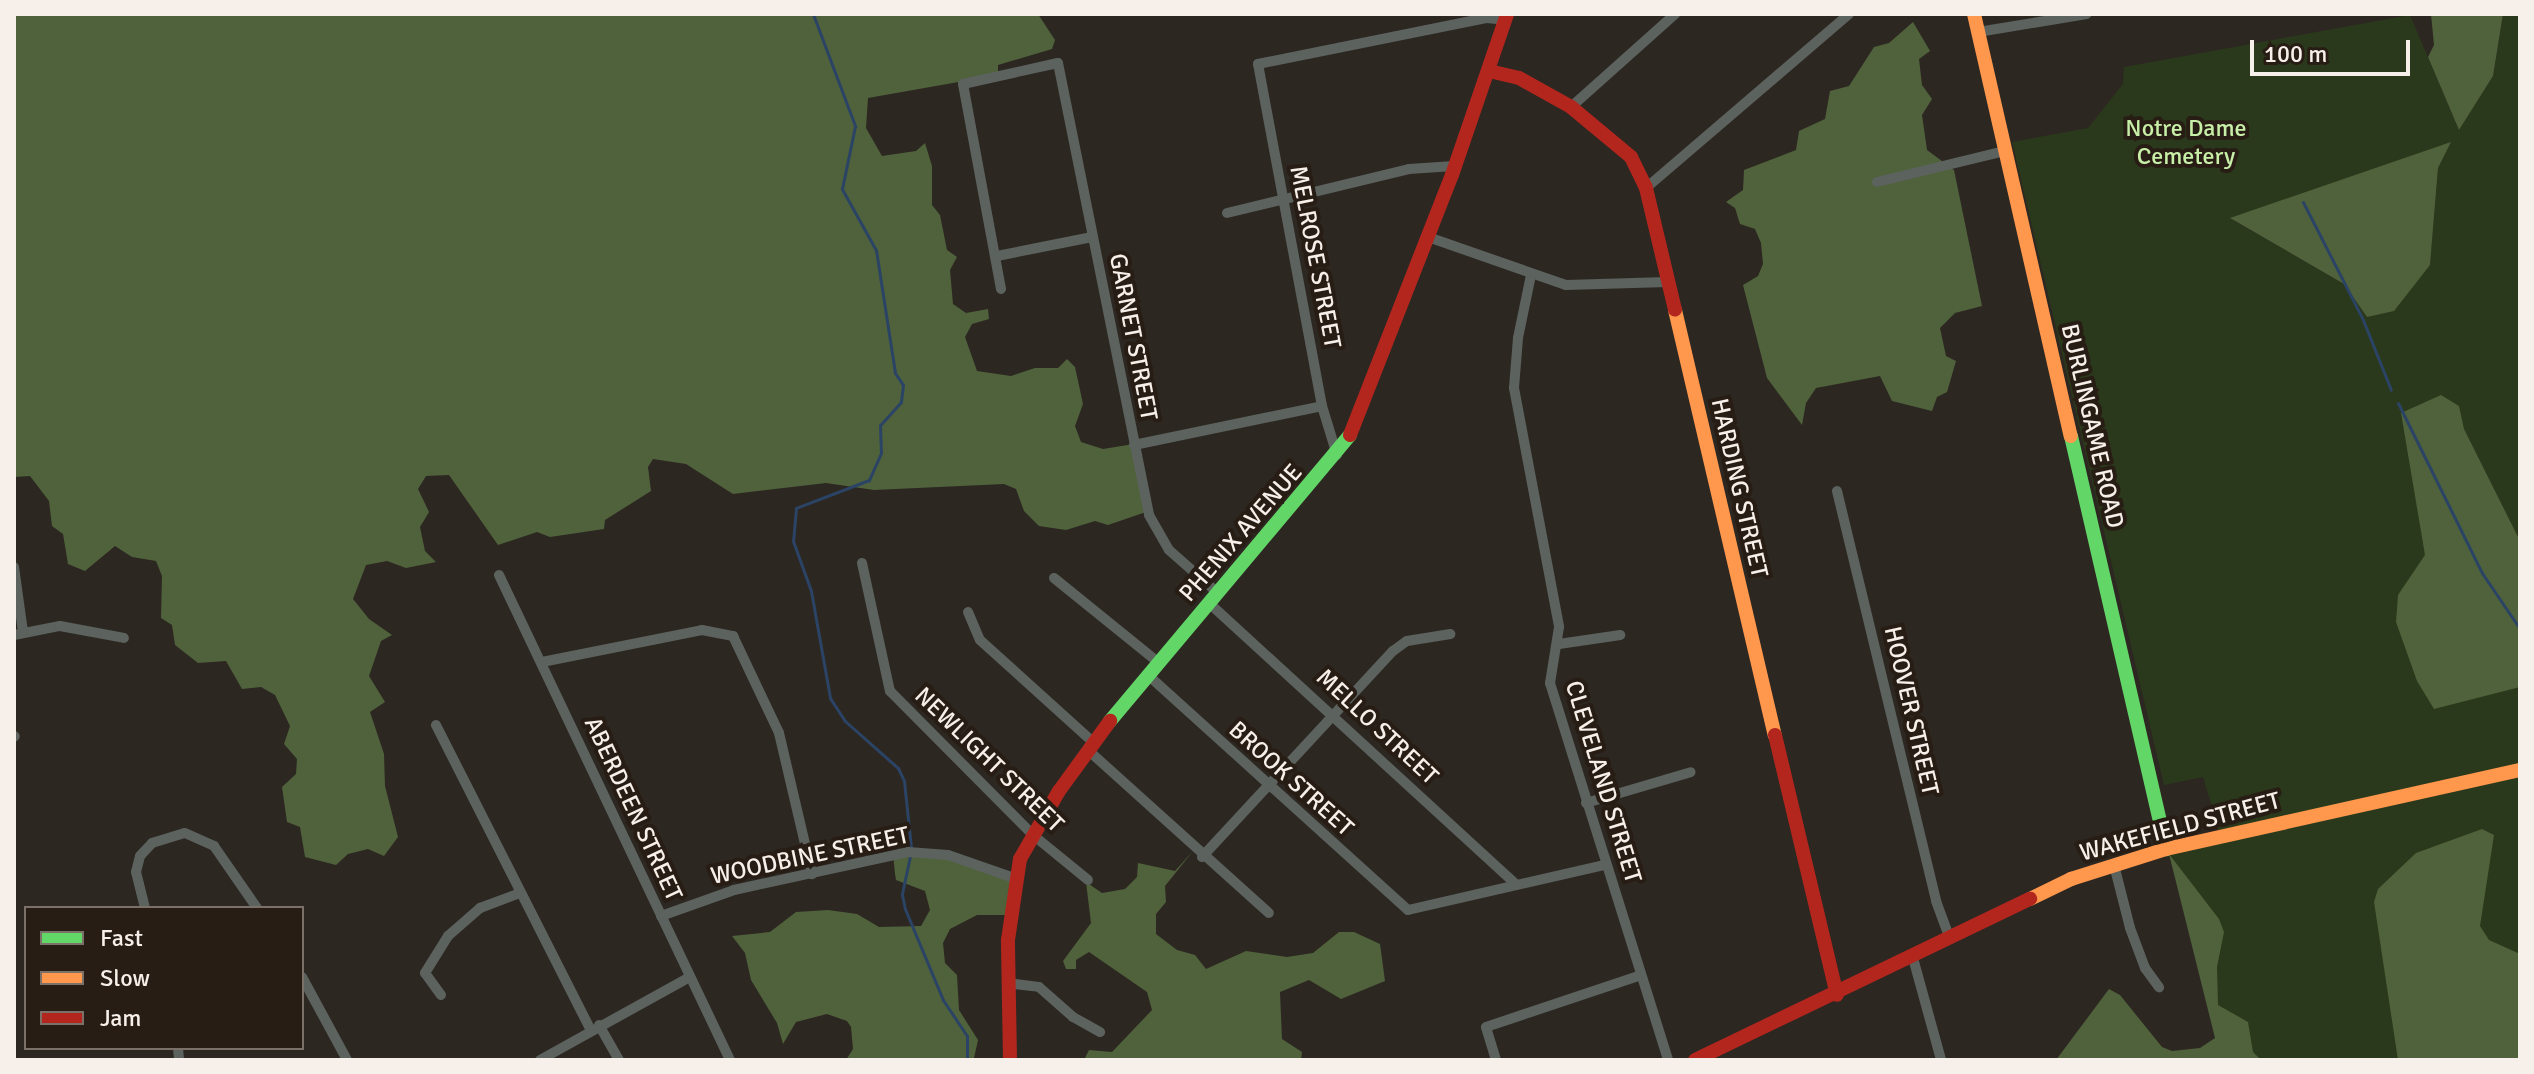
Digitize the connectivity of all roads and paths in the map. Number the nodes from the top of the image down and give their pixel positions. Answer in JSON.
{"nodes":[{"id":1,"x":1675,"y":14,"type":"edge"},
{"id":2,"x":1849,"y":14,"type":"edge"},
{"id":3,"x":1974,"y":14,"type":"edge"},
{"id":4,"x":2087,"y":14,"type":"edge"},
{"id":5,"x":1506,"y":17,"type":"edge"},
{"id":6,"x":1978,"y":32,"type":"junction"},
{"id":7,"x":1489,"y":71,"type":"junction"},
{"id":8,"x":1571,"y":107,"type":"junction"},
{"id":9,"x":2005,"y":151,"type":"junction"},
{"id":10,"x":1454,"y":166,"type":"junction"},
{"id":11,"x":1877,"y":182,"type":"dead end"},
{"id":12,"x":1646,"y":188,"type":"junction"},
{"id":13,"x":1283,"y":197,"type":"junction"},
{"id":14,"x":1227,"y":213,"type":"dead end"},
{"id":15,"x":1092,"y":237,"type":"junction"},
{"id":16,"x":1428,"y":237,"type":"junction"},
{"id":17,"x":997,"y":256,"type":"junction"},
{"id":18,"x":1531,"y":275,"type":"junction"},
{"id":19,"x":1667,"y":282,"type":"junction"},
{"id":20,"x":1001,"y":289,"type":"dead end"},
{"id":21,"x":1322,"y":406,"type":"junction"},
{"id":22,"x":1134,"y":445,"type":"junction"},
{"id":23,"x":1337,"y":455,"type":"junction"},
{"id":24,"x":1837,"y":491,"type":"dead end"},
{"id":25,"x":862,"y":563,"type":"dead end"},
{"id":26,"x":14,"y":567,"type":"edge"},
{"id":27,"x":499,"y":575,"type":"dead end"},
{"id":28,"x":1054,"y":578,"type":"dead end"},
{"id":29,"x":1214,"y":598,"type":"junction"},
{"id":30,"x":968,"y":612,"type":"dead end"},
{"id":31,"x":18,"y":634,"type":"edge"},
{"id":32,"x":1450,"y":634,"type":"dead end"},
{"id":33,"x":1620,"y":635,"type":"dead end"},
{"id":34,"x":124,"y":638,"type":"dead end"},
{"id":35,"x":1559,"y":644,"type":"junction"},
{"id":36,"x":542,"y":662,"type":"junction"},
{"id":37,"x":1159,"y":663,"type":"junction"},
{"id":38,"x":1149,"y":676,"type":"junction"},
{"id":39,"x":1334,"y":715,"type":"junction"},
{"id":40,"x":436,"y":725,"type":"dead end"},
{"id":41,"x":1092,"y":747,"type":"junction"},
{"id":42,"x":2520,"y":770,"type":"edge"},
{"id":43,"x":1691,"y":772,"type":"dead end"},
{"id":44,"x":1270,"y":787,"type":"junction"},
{"id":45,"x":1586,"y":803,"type":"junction"},
{"id":46,"x":1033,"y":835,"type":"junction"},
{"id":47,"x":2166,"y":849,"type":"junction"},
{"id":48,"x":1202,"y":857,"type":"junction"},
{"id":49,"x":1605,"y":865,"type":"junction"},
{"id":50,"x":2114,"y":865,"type":"junction"},
{"id":51,"x":812,"y":874,"type":"junction"},
{"id":52,"x":1014,"y":878,"type":"junction"},
{"id":53,"x":1088,"y":880,"type":"dead end"},
{"id":54,"x":1515,"y":883,"type":"junction"},
{"id":55,"x":520,"y":893,"type":"junction"},
{"id":56,"x":144,"y":906,"type":"edge"},
{"id":57,"x":256,"y":906,"type":"edge"},
{"id":58,"x":1269,"y":913,"type":"dead end"},
{"id":59,"x":661,"y":916,"type":"junction"},
{"id":60,"x":1950,"y":939,"type":"junction"},
{"id":61,"x":1913,"y":958,"type":"junction"},
{"id":62,"x":1638,"y":976,"type":"junction"},
{"id":63,"x":688,"y":978,"type":"junction"},
{"id":64,"x":304,"y":981,"type":"edge"},
{"id":65,"x":1007,"y":983,"type":"junction"},
{"id":66,"x":2159,"y":987,"type":"dead end"},
{"id":67,"x":441,"y":995,"type":"dead end"},
{"id":68,"x":1837,"y":995,"type":"junction"},
{"id":69,"x":595,"y":1028,"type":"junction"},
{"id":70,"x":1100,"y":1032,"type":"dead end"},
{"id":71,"x":347,"y":1060,"type":"edge"},
{"id":72,"x":540,"y":1060,"type":"edge"},
{"id":73,"x":619,"y":1060,"type":"edge"},
{"id":74,"x":730,"y":1060,"type":"edge"},
{"id":75,"x":1010,"y":1060,"type":"edge"},
{"id":76,"x":1496,"y":1060,"type":"edge"},
{"id":77,"x":1668,"y":1060,"type":"edge"},
{"id":78,"x":1695,"y":1060,"type":"edge"},
{"id":79,"x":1941,"y":1060,"type":"edge"}],
"edges":[{"from":1,"to":8,"type":"street"},
{"from":2,"to":12,"type":"street"},
{"from":3,"to":6,"type":"street","name":"BURLINGAME ROAD"},
{"from":4,"to":6,"type":"street"},
{"from":5,"to":7,"type":"street","name":"PHENIX AVENUE"},
{"from":5,"to":13,"type":"street","name":"MELROSE STREET"},
{"from":6,"to":9,"type":"street","name":"BURLINGAME ROAD"},
{"from":7,"to":8,"type":"street","name":"HARDING STREET"},
{"from":7,"to":10,"type":"street","name":"PHENIX AVENUE"},
{"from":8,"to":12,"type":"street","name":"HARDING STREET"},
{"from":9,"to":11,"type":"street"},
{"from":9,"to":47,"type":"street","name":"BURLINGAME ROAD"},
{"from":10,"to":13,"type":"street"},
{"from":10,"to":16,"type":"street","name":"PHENIX AVENUE"},
{"from":12,"to":19,"type":"street","name":"HARDING STREET"},
{"from":13,"to":14,"type":"street"},
{"from":13,"to":21,"type":"street","name":"MELROSE STREET"},
{"from":15,"to":17,"type":"street"},
{"from":15,"to":17,"type":"street","name":"GARNET STREET"},
{"from":15,"to":22,"type":"street","name":"GARNET STREET"},
{"from":16,"to":18,"type":"street"},
{"from":16,"to":23,"type":"street","name":"PHENIX AVENUE"},
{"from":17,"to":20,"type":"street"},
{"from":18,"to":19,"type":"street"},
{"from":18,"to":35,"type":"street","name":"CLEVELAND STREET"},
{"from":19,"to":68,"type":"street","name":"HARDING STREET"},
{"from":21,"to":22,"type":"street"},
{"from":21,"to":23,"type":"street","name":"MELROSE STREET"},
{"from":22,"to":29,"type":"street","name":"GARNET STREET"},
{"from":23,"to":29,"type":"street","name":"PHENIX AVENUE"},
{"from":24,"to":60,"type":"street","name":"HOOVER STREET"},
{"from":25,"to":46,"type":"street","name":"NEWLIGHT STREET"},
{"from":26,"to":31,"type":"street"},
{"from":27,"to":36,"type":"street","name":"ABERDEEN STREET"},
{"from":28,"to":37,"type":"street"},
{"from":29,"to":37,"type":"street","name":"PHENIX AVENUE"},
{"from":29,"to":39,"type":"street","name":"MELLO STREET"},
{"from":30,"to":41,"type":"street"},
{"from":31,"to":34,"type":"street"},
{"from":32,"to":39,"type":"street"},
{"from":33,"to":35,"type":"street"},
{"from":35,"to":45,"type":"street","name":"CLEVELAND STREET"},
{"from":36,"to":51,"type":"street"},
{"from":36,"to":59,"type":"street","name":"ABERDEEN STREET"},
{"from":37,"to":38,"type":"street","name":"PHENIX AVENUE"},
{"from":38,"to":41,"type":"street","name":"PHENIX AVENUE"},
{"from":38,"to":44,"type":"street","name":"BROOK STREET"},
{"from":39,"to":44,"type":"street"},
{"from":39,"to":54,"type":"street","name":"MELLO STREET"},
{"from":40,"to":55,"type":"street"},
{"from":41,"to":46,"type":"street","name":"PHENIX AVENUE"},
{"from":41,"to":48,"type":"street"},
{"from":42,"to":47,"type":"street","name":"WAKEFIELD STREET"},
{"from":43,"to":45,"type":"street"},
{"from":44,"to":48,"type":"street"},
{"from":44,"to":54,"type":"street","name":"BROOK STREET"},
{"from":45,"to":49,"type":"street","name":"CLEVELAND STREET"},
{"from":46,"to":52,"type":"street","name":"PHENIX AVENUE"},
{"from":46,"to":53,"type":"street","name":"NEWLIGHT STREET"},
{"from":47,"to":50,"type":"street","name":"WAKEFIELD STREET"},
{"from":48,"to":58,"type":"street"},
{"from":49,"to":54,"type":"street"},
{"from":49,"to":62,"type":"street","name":"CLEVELAND STREET"},
{"from":50,"to":60,"type":"street","name":"WAKEFIELD STREET"},
{"from":50,"to":66,"type":"street"},
{"from":51,"to":52,"type":"street","name":"WOODBINE STREET"},
{"from":51,"to":59,"type":"street","name":"WOODBINE STREET"},
{"from":52,"to":65,"type":"street","name":"PHENIX AVENUE"},
{"from":55,"to":67,"type":"street"},
{"from":55,"to":69,"type":"street"},
{"from":56,"to":57,"type":"street"},
{"from":59,"to":63,"type":"street","name":"ABERDEEN STREET"},
{"from":60,"to":61,"type":"street","name":"WAKEFIELD STREET"},
{"from":61,"to":68,"type":"street","name":"WAKEFIELD STREET"},
{"from":61,"to":79,"type":"street"},
{"from":62,"to":76,"type":"street"},
{"from":62,"to":77,"type":"street","name":"CLEVELAND STREET"},
{"from":63,"to":69,"type":"street"},
{"from":63,"to":74,"type":"street","name":"ABERDEEN STREET"},
{"from":64,"to":71,"type":"street"},
{"from":65,"to":70,"type":"street"},
{"from":65,"to":75,"type":"street","name":"PHENIX AVENUE"},
{"from":68,"to":78,"type":"street","name":"WAKEFIELD STREET"},
{"from":69,"to":72,"type":"street"},
{"from":69,"to":73,"type":"street"}]}
